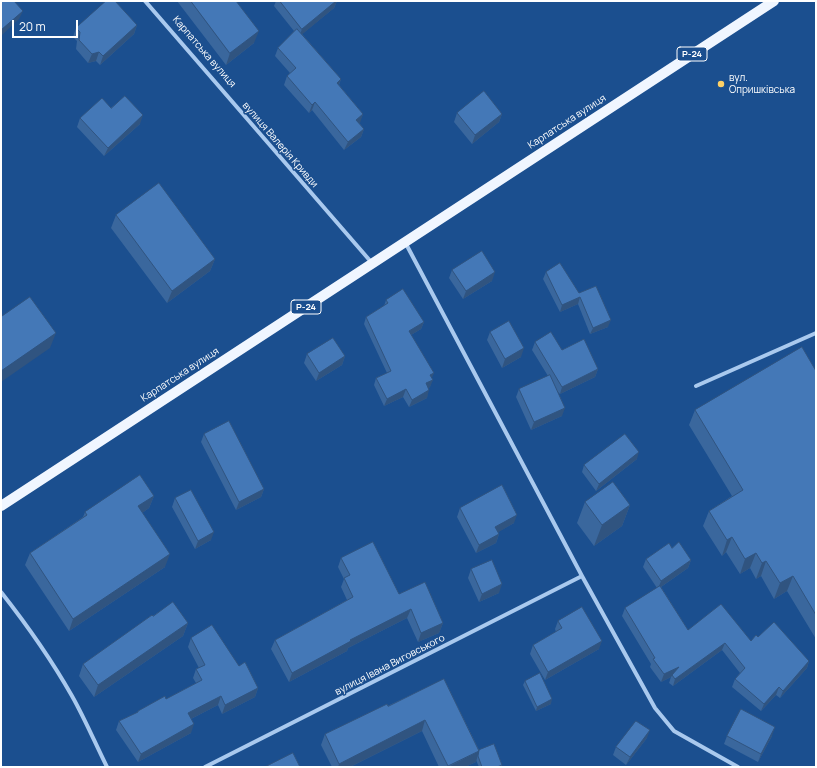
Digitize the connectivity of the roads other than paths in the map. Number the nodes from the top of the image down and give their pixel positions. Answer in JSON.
{"nodes":[{"id":1,"x":145,"y":1,"type":"edge"},
{"id":2,"x":774,"y":1,"type":"edge"},
{"id":3,"x":405,"y":242,"type":"junction"},
{"id":4,"x":372,"y":263,"type":"junction"},
{"id":5,"x":816,"y":333,"type":"edge"},
{"id":6,"x":696,"y":386,"type":"dead end"},
{"id":7,"x":1,"y":506,"type":"edge"},
{"id":8,"x":582,"y":576,"type":"junction"},
{"id":9,"x":1,"y":592,"type":"edge"},
{"id":10,"x":107,"y":767,"type":"edge"},
{"id":11,"x":205,"y":767,"type":"edge"},
{"id":12,"x":738,"y":767,"type":"edge"}],
"edges":[{"from":1,"to":4,"type":"street","name":"вулиця Валерія Кривди"},
{"from":2,"to":3,"type":"main road","name":"Карпатська вулиця","number":"Р-24"},
{"from":3,"to":4,"type":"main road","name":"Карпатська вулиця","number":"Р-24"},
{"from":3,"to":8,"type":"street"},
{"from":4,"to":7,"type":"main road","name":"Карпатська вулиця","number":"Р-24"},
{"from":5,"to":6,"type":"street"},
{"from":8,"to":11,"type":"street","name":"вулиця Івана Виговського"},
{"from":8,"to":12,"type":"street"},
{"from":9,"to":10,"type":"street"}]}
